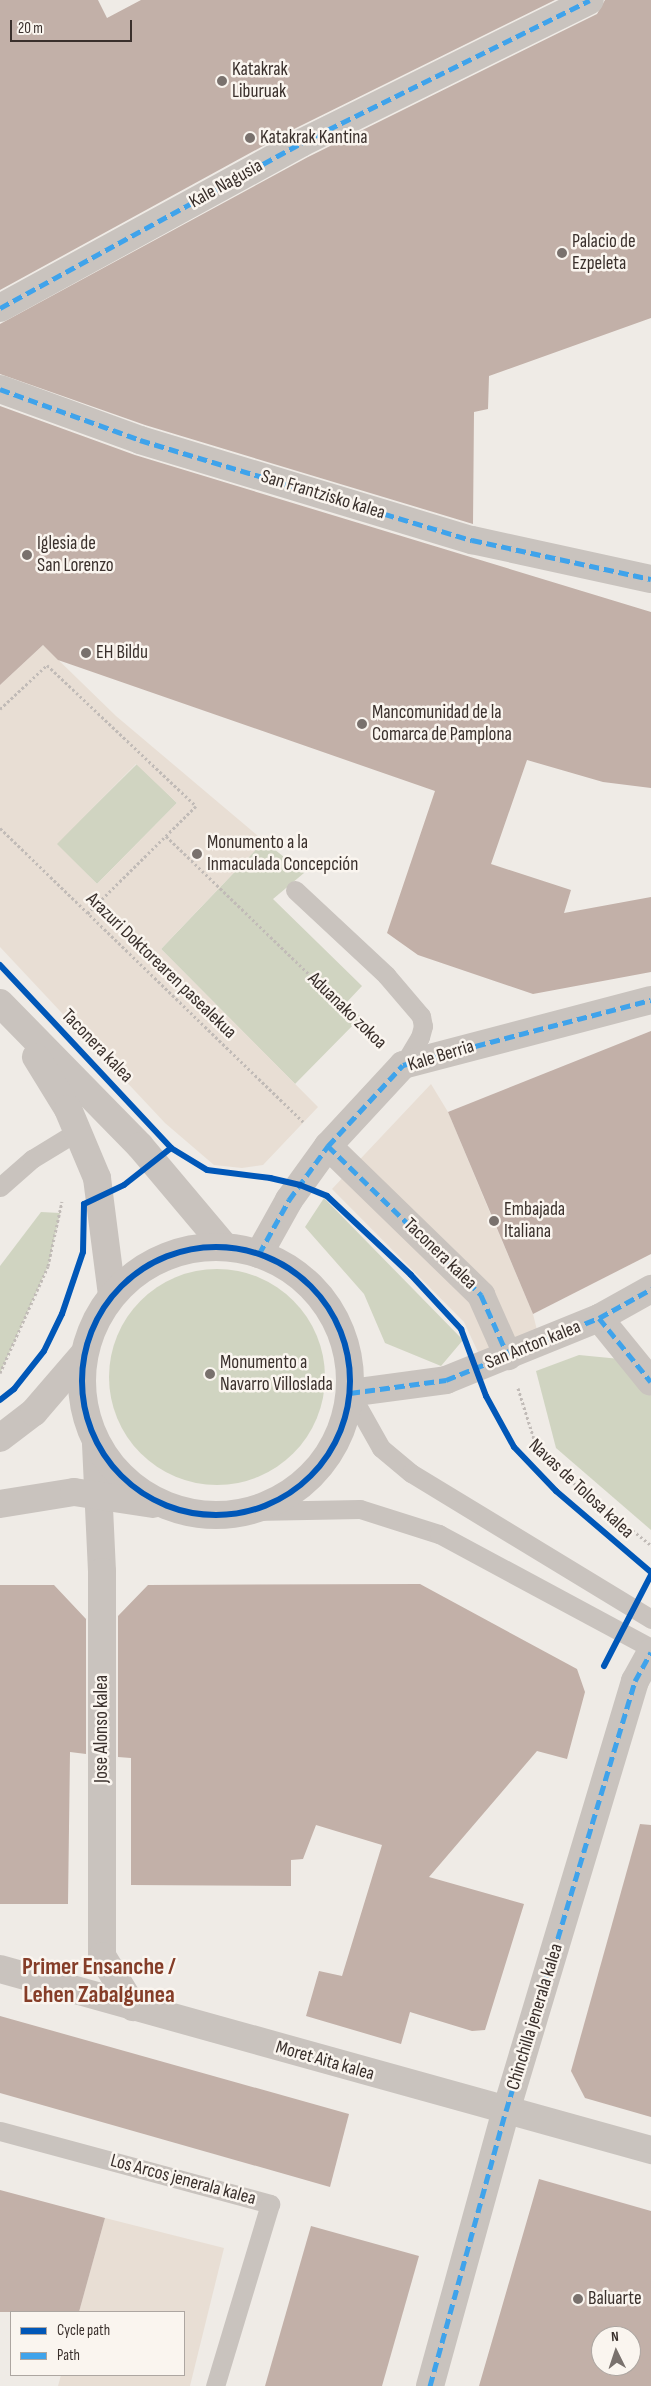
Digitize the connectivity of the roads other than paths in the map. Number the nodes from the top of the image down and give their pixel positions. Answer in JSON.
{"nodes":[{"id":1,"x":590,"y":0,"type":"edge"},
{"id":2,"x":0,"y":308,"type":"edge"},
{"id":3,"x":0,"y":389,"type":"edge"},
{"id":4,"x":651,"y":579,"type":"edge"},
{"id":5,"x":295,"y":890,"type":"dead end"},
{"id":6,"x":651,"y":1000,"type":"edge"},
{"id":7,"x":5,"y":1008,"type":"edge"},
{"id":8,"x":403,"y":1065,"type":"junction"},
{"id":9,"x":78,"y":1131,"type":"junction"},
{"id":10,"x":328,"y":1146,"type":"junction"},
{"id":11,"x":0,"y":1187,"type":"edge"},
{"id":12,"x":226,"y":1247,"type":"junction"},
{"id":13,"x":258,"y":1254,"type":"junction"},
{"id":14,"x":651,"y":1289,"type":"edge"},
{"id":15,"x":112,"y":1295,"type":"junction"},
{"id":16,"x":599,"y":1318,"type":"junction"},
{"id":17,"x":83,"y":1355,"type":"junction"},
{"id":18,"x":508,"y":1356,"type":"junction"},
{"id":19,"x":651,"y":1382,"type":"edge"},
{"id":20,"x":350,"y":1393,"type":"junction"},
{"id":21,"x":0,"y":1438,"type":"edge"},
{"id":22,"x":96,"y":1444,"type":"junction"},
{"id":23,"x":96,"y":1495,"type":"junction"},
{"id":24,"x":0,"y":1504,"type":"edge"},
{"id":25,"x":162,"y":1505,"type":"junction"},
{"id":26,"x":253,"y":1511,"type":"junction"},
{"id":27,"x":651,"y":1619,"type":"edge"},
{"id":28,"x":651,"y":1648,"type":"edge"},
{"id":29,"x":651,"y":1652,"type":"edge"},
{"id":30,"x":0,"y":1969,"type":"edge"},
{"id":31,"x":133,"y":2007,"type":"junction"},
{"id":32,"x":506,"y":2111,"type":"junction"},
{"id":33,"x":0,"y":2131,"type":"edge"},
{"id":34,"x":651,"y":2150,"type":"edge"},
{"id":35,"x":215,"y":2386,"type":"edge"},
{"id":36,"x":430,"y":2386,"type":"edge"}],
"edges":[{"from":1,"to":2,"type":"street","name":"Kale Nagusia"},
{"from":3,"to":4,"type":"street","name":"San Frantzisko kalea"},
{"from":5,"to":8,"type":"lane","name":"Aduanako zokoa"},
{"from":6,"to":8,"type":"street","name":"Kale Berria"},
{"from":7,"to":9,"type":"street","name":"Taconera kalea"},
{"from":7,"to":12,"type":"street","name":"Taconera kalea"},
{"from":8,"to":10,"type":"street","name":"Kale Berria"},
{"from":9,"to":11,"type":"lane"},
{"from":9,"to":15,"type":"street","name":"Taconera kalea"},
{"from":10,"to":13,"type":"street","name":"Kale Berria"},
{"from":10,"to":18,"type":"street","name":"Taconera kalea"},
{"from":12,"to":13,"type":"street"},
{"from":12,"to":15,"type":"street"},
{"from":13,"to":20,"type":"street"},
{"from":14,"to":16,"type":"street","name":"San Anton kalea"},
{"from":15,"to":17,"type":"street"},
{"from":16,"to":18,"type":"street","name":"San Anton kalea"},
{"from":16,"to":19,"type":"street"},
{"from":17,"to":21,"type":"street"},
{"from":17,"to":22,"type":"street"},
{"from":18,"to":20,"type":"street","name":"San Anton kalea"},
{"from":20,"to":26,"type":"street"},
{"from":20,"to":27,"type":"lane"},
{"from":22,"to":23,"type":"street","name":"Jose Alonso kalea"},
{"from":22,"to":25,"type":"street"},
{"from":23,"to":24,"type":"street"},
{"from":23,"to":25,"type":"street"},
{"from":23,"to":31,"type":"street","name":"Jose Alonso kalea"},
{"from":25,"to":26,"type":"street"},
{"from":26,"to":28,"type":"lane"},
{"from":29,"to":32,"type":"street","name":"Chinchilla jenerala kalea"},
{"from":30,"to":31,"type":"street","name":"Moret Aita kalea"},
{"from":31,"to":32,"type":"street","name":"Moret Aita kalea"},
{"from":32,"to":34,"type":"street","name":"Moret Aita kalea"},
{"from":32,"to":36,"type":"street","name":"Chinchilla jenerala kalea"},
{"from":33,"to":35,"type":"lane","name":"Los Arcos jenerala kalea"}]}
